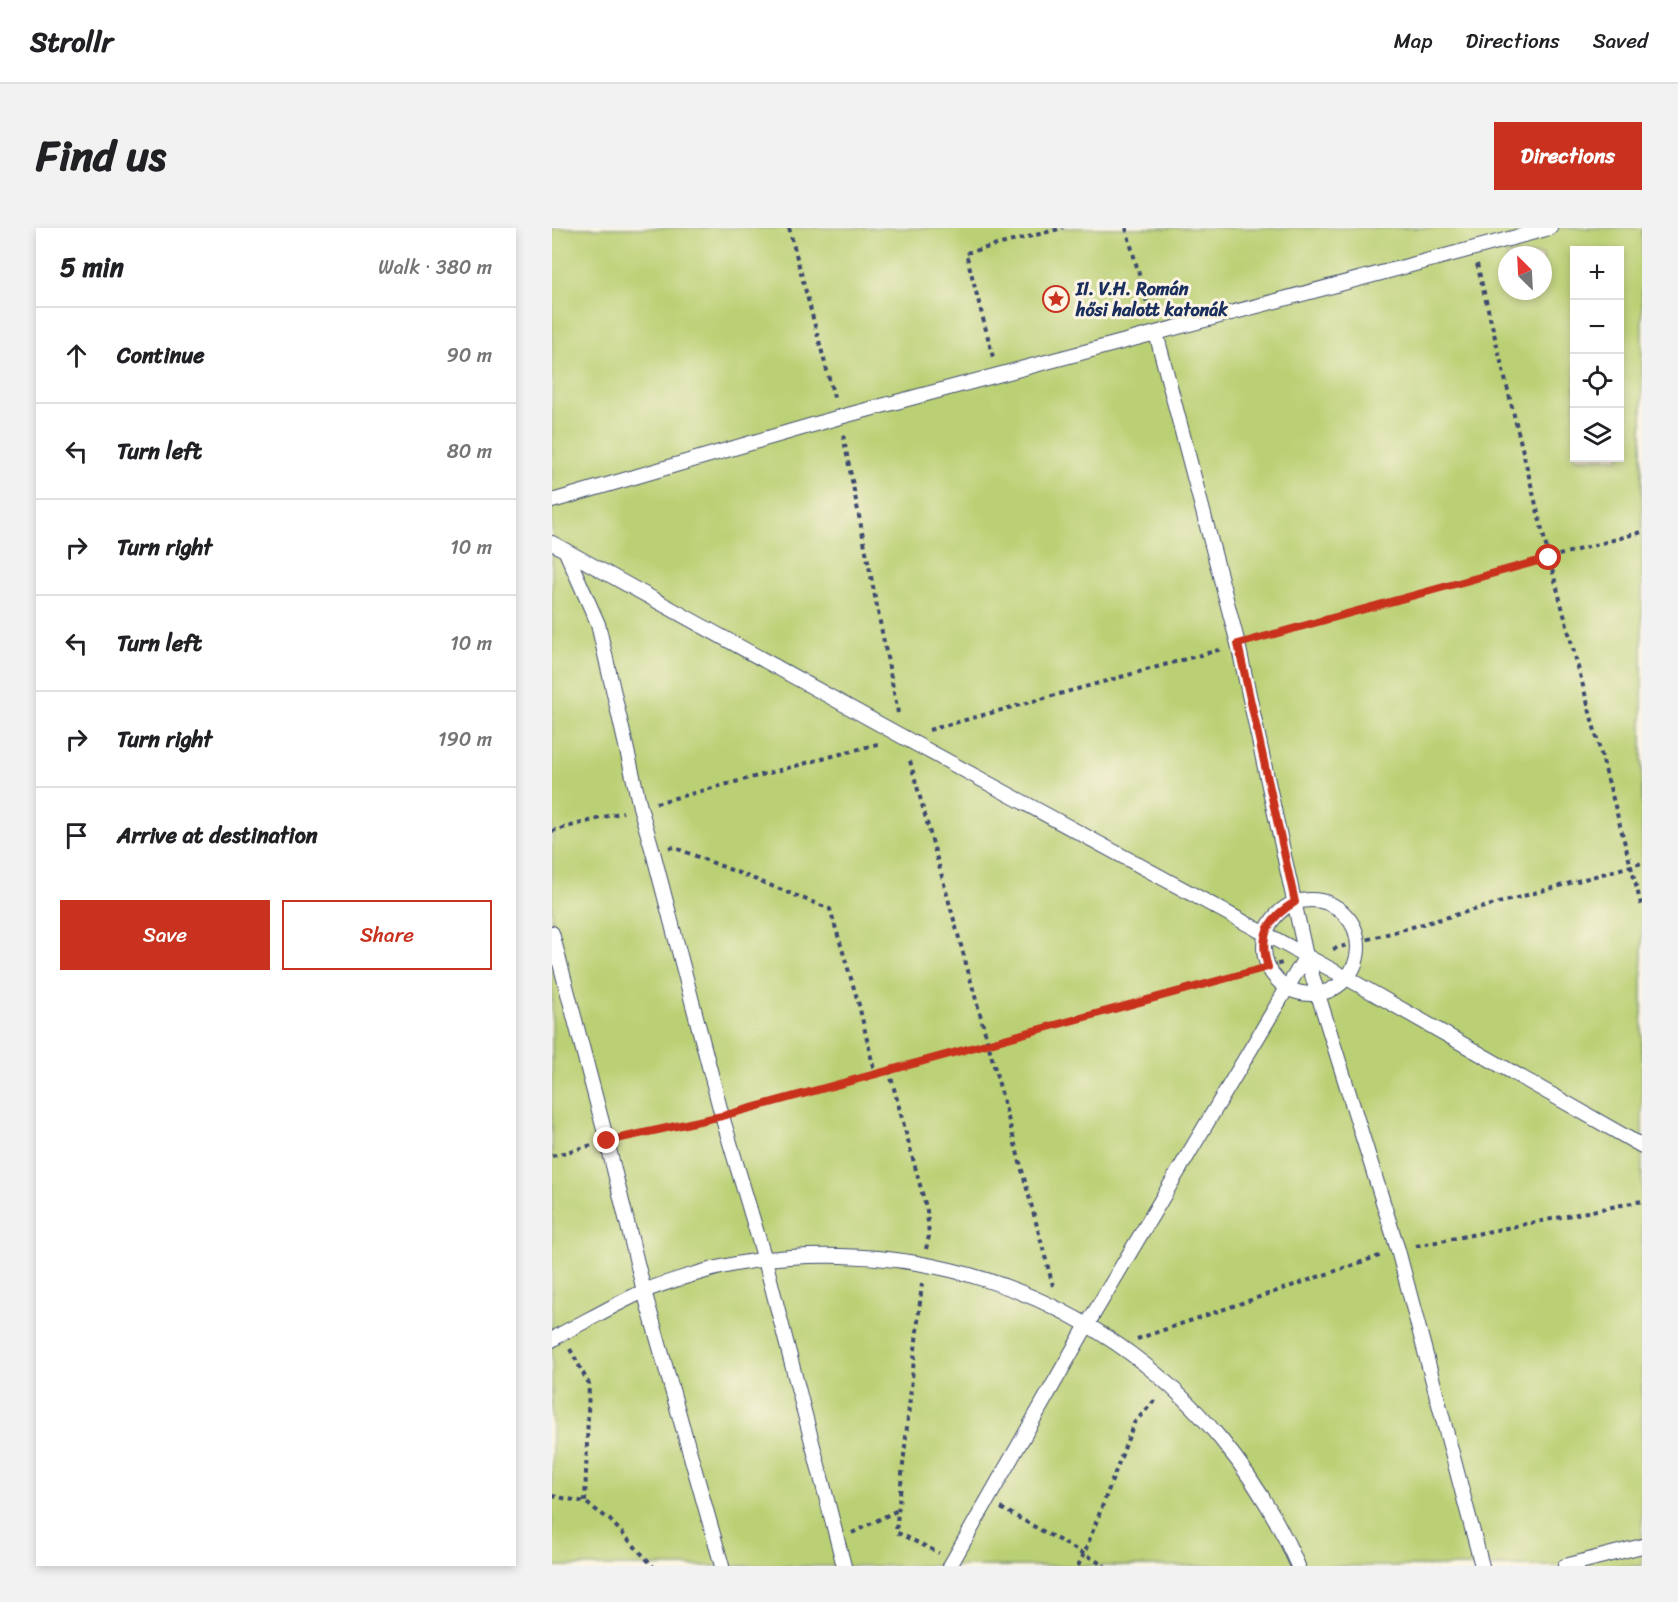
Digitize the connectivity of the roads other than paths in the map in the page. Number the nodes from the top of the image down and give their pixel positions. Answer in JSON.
{"nodes":[{"id":1,"x":1550,"y":228,"type":"edge"},
{"id":2,"x":1156,"y":333,"type":"junction"},
{"id":3,"x":552,"y":501,"type":"edge"},
{"id":4,"x":552,"y":543,"type":"edge"},
{"id":5,"x":566,"y":552,"type":"junction"},
{"id":6,"x":1295,"y":902,"type":"junction"},
{"id":7,"x":552,"y":933,"type":"edge"},
{"id":8,"x":1265,"y":934,"type":"junction"},
{"id":9,"x":1306,"y":956,"type":"junction"},
{"id":10,"x":1346,"y":977,"type":"junction"},
{"id":11,"x":1287,"y":987,"type":"junction"},
{"id":12,"x":1317,"y":993,"type":"junction"},
{"id":13,"x":1642,"y":1146,"type":"edge"},
{"id":14,"x":765,"y":1260,"type":"junction"},
{"id":15,"x":644,"y":1291,"type":"junction"},
{"id":16,"x":1087,"y":1325,"type":"junction"},
{"id":17,"x":556,"y":1337,"type":"edge"},
{"id":18,"x":1642,"y":1546,"type":"edge"},
{"id":19,"x":952,"y":1563,"type":"edge"},
{"id":20,"x":722,"y":1566,"type":"edge"},
{"id":21,"x":844,"y":1566,"type":"edge"},
{"id":22,"x":1298,"y":1566,"type":"edge"},
{"id":23,"x":1482,"y":1566,"type":"edge"},
{"id":24,"x":1565,"y":1566,"type":"edge"}],
"edges":[{"from":1,"to":2,"type":"lane"},
{"from":2,"to":3,"type":"lane"},
{"from":2,"to":6,"type":"lane"},
{"from":4,"to":5,"type":"lane"},
{"from":5,"to":8,"type":"lane"},
{"from":5,"to":14,"type":"lane"},
{"from":6,"to":8,"type":"lane"},
{"from":6,"to":9,"type":"lane"},
{"from":6,"to":10,"type":"lane"},
{"from":7,"to":15,"type":"lane"},
{"from":8,"to":9,"type":"lane"},
{"from":8,"to":11,"type":"lane"},
{"from":9,"to":10,"type":"lane"},
{"from":9,"to":11,"type":"lane"},
{"from":9,"to":12,"type":"lane"},
{"from":10,"to":12,"type":"lane"},
{"from":10,"to":13,"type":"lane"},
{"from":11,"to":12,"type":"lane"},
{"from":11,"to":16,"type":"lane"},
{"from":12,"to":23,"type":"lane"},
{"from":14,"to":15,"type":"lane"},
{"from":14,"to":16,"type":"lane"},
{"from":14,"to":21,"type":"lane"},
{"from":15,"to":17,"type":"lane"},
{"from":15,"to":20,"type":"lane"},
{"from":16,"to":19,"type":"lane"},
{"from":16,"to":22,"type":"lane"},
{"from":18,"to":24,"type":"lane"}]}
